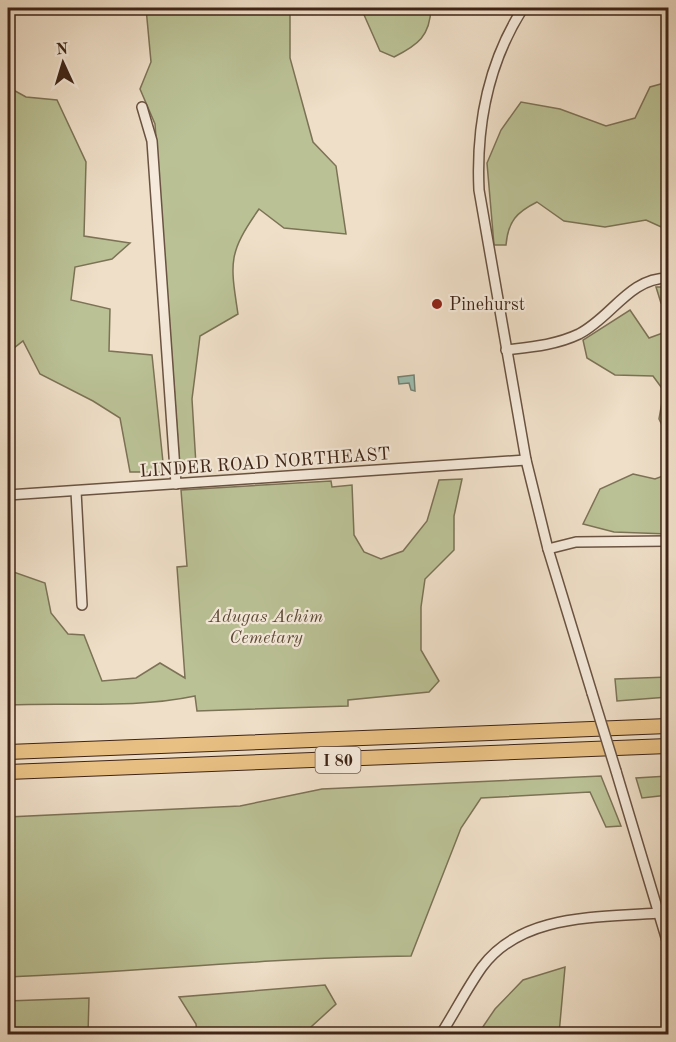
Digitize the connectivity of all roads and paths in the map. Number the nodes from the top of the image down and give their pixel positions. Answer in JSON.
{"nodes":[{"id":1,"x":523,"y":8,"type":"edge"},
{"id":2,"x":142,"y":107,"type":"dead end"},
{"id":3,"x":669,"y":278,"type":"edge"},
{"id":4,"x":506,"y":350,"type":"junction"},
{"id":5,"x":526,"y":459,"type":"junction"},
{"id":6,"x":176,"y":484,"type":"junction"},
{"id":7,"x":76,"y":492,"type":"junction"},
{"id":8,"x":8,"y":495,"type":"edge"},
{"id":9,"x":669,"y":541,"type":"edge"},
{"id":10,"x":548,"y":549,"type":"junction"},
{"id":11,"x":82,"y":605,"type":"dead end"},
{"id":12,"x":669,"y":726,"type":"edge"},
{"id":13,"x":669,"y":746,"type":"edge"},
{"id":14,"x":8,"y":752,"type":"edge"},
{"id":15,"x":8,"y":772,"type":"edge"},
{"id":16,"x":657,"y":913,"type":"junction"},
{"id":17,"x":669,"y":944,"type":"edge"},
{"id":18,"x":441,"y":1035,"type":"edge"}],
"edges":[{"from":1,"to":4,"type":"street"},
{"from":2,"to":6,"type":"street"},
{"from":3,"to":4,"type":"street"},
{"from":4,"to":5,"type":"street"},
{"from":5,"to":6,"type":"street","name":"LINDER ROAD NORTHEAST"},
{"from":5,"to":10,"type":"street"},
{"from":6,"to":7,"type":"street","name":"LINDER ROAD NORTHEAST"},
{"from":7,"to":8,"type":"street","name":"LINDER ROAD NORTHEAST"},
{"from":7,"to":11,"type":"street"},
{"from":9,"to":10,"type":"street"},
{"from":10,"to":16,"type":"street","bridge":true},
{"from":12,"to":14,"type":"highway","number":"I 80"},
{"from":13,"to":15,"type":"highway","number":"I 80"},
{"from":16,"to":17,"type":"street"},
{"from":16,"to":18,"type":"street"}]}
